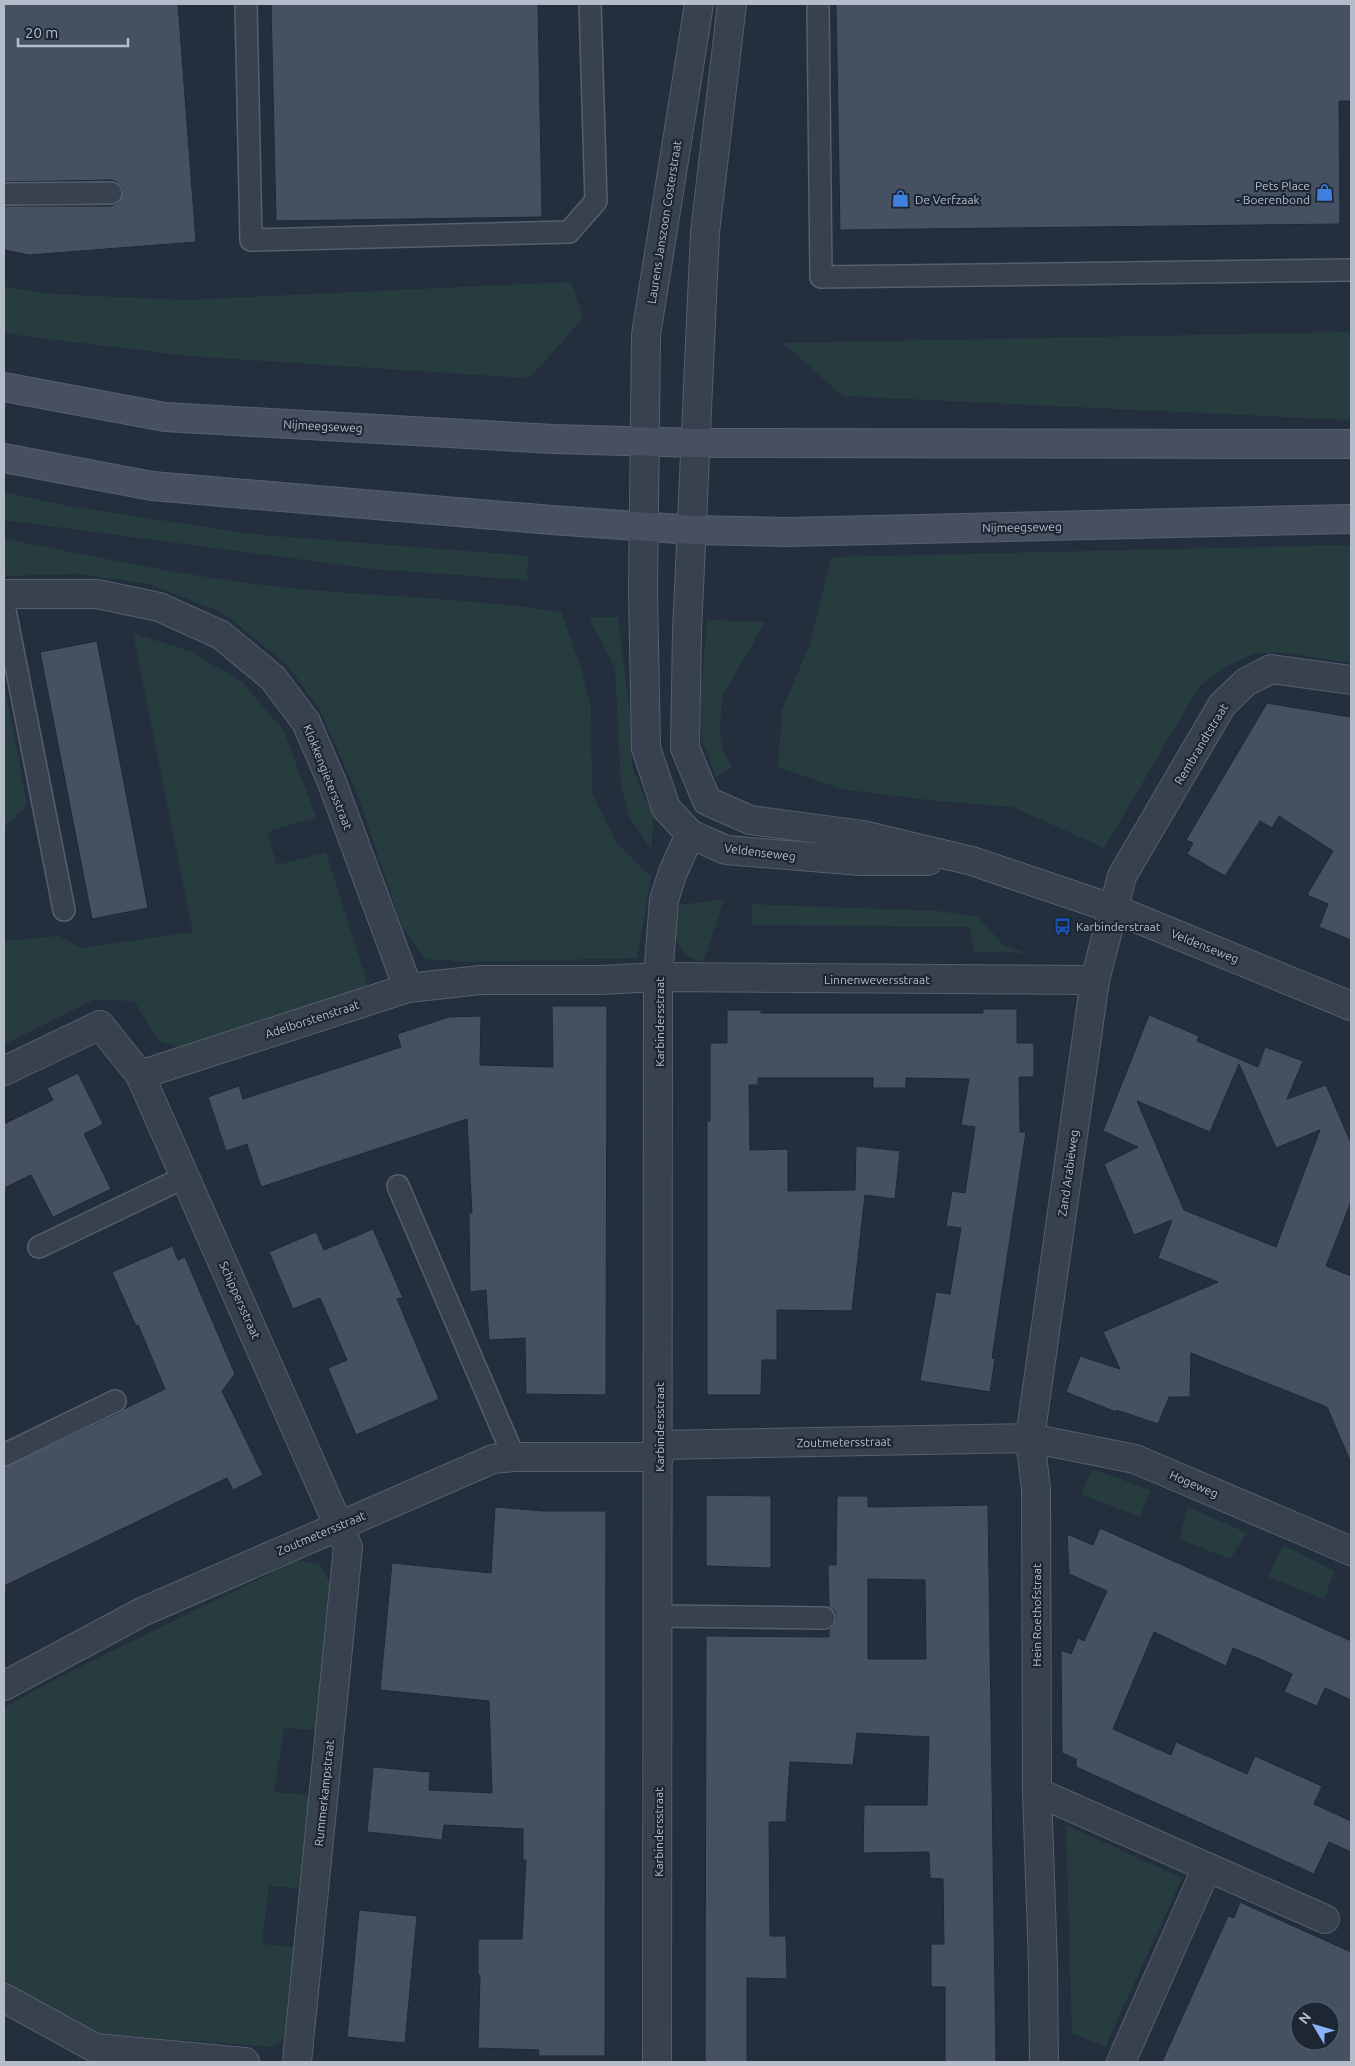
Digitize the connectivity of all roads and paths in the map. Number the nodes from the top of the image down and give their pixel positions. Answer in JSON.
{"nodes":[{"id":1,"x":246,"y":4,"type":"edge"},
{"id":2,"x":590,"y":4,"type":"edge"},
{"id":3,"x":699,"y":4,"type":"edge"},
{"id":4,"x":732,"y":4,"type":"edge"},
{"id":5,"x":818,"y":4,"type":"edge"},
{"id":6,"x":111,"y":193,"type":"dead end"},
{"id":7,"x":4,"y":194,"type":"edge"},
{"id":8,"x":1351,"y":270,"type":"edge"},
{"id":9,"x":4,"y":387,"type":"edge"},
{"id":10,"x":645,"y":441,"type":"junction"},
{"id":11,"x":697,"y":442,"type":"junction"},
{"id":12,"x":1351,"y":444,"type":"edge"},
{"id":13,"x":4,"y":458,"type":"edge"},
{"id":14,"x":1351,"y":519,"type":"edge"},
{"id":15,"x":644,"y":527,"type":"junction"},
{"id":16,"x":693,"y":530,"type":"junction"},
{"id":17,"x":4,"y":594,"type":"edge"},
{"id":18,"x":4,"y":605,"type":"edge"},
{"id":19,"x":1351,"y":680,"type":"edge"},
{"id":20,"x":706,"y":801,"type":"junction"},
{"id":21,"x":690,"y":834,"type":"junction"},
{"id":22,"x":972,"y":861,"type":"junction"},
{"id":23,"x":1114,"y":908,"type":"junction"},
{"id":24,"x":64,"y":910,"type":"dead end"},
{"id":25,"x":658,"y":977,"type":"junction"},
{"id":26,"x":1095,"y":980,"type":"junction"},
{"id":27,"x":408,"y":988,"type":"junction"},
{"id":28,"x":1351,"y":1006,"type":"edge"},
{"id":29,"x":4,"y":1071,"type":"edge"},
{"id":30,"x":140,"y":1075,"type":"junction"},
{"id":31,"x":185,"y":1177,"type":"junction"},
{"id":32,"x":398,"y":1186,"type":"dead end"},
{"id":33,"x":38,"y":1247,"type":"dead end"},
{"id":34,"x":115,"y":1402,"type":"dead end"},
{"id":35,"x":1030,"y":1438,"type":"junction"},
{"id":36,"x":659,"y":1451,"type":"junction"},
{"id":37,"x":4,"y":1455,"type":"edge"},
{"id":38,"x":514,"y":1457,"type":"junction"},
{"id":39,"x":339,"y":1525,"type":"junction"},
{"id":40,"x":1351,"y":1551,"type":"edge"},
{"id":41,"x":658,"y":1616,"type":"junction"},
{"id":42,"x":824,"y":1618,"type":"dead end"},
{"id":43,"x":4,"y":1686,"type":"edge"},
{"id":44,"x":1037,"y":1792,"type":"junction"},
{"id":45,"x":1207,"y":1866,"type":"junction"},
{"id":46,"x":1325,"y":1919,"type":"dead end"},
{"id":47,"x":4,"y":1998,"type":"edge"},
{"id":48,"x":246,"y":2062,"type":"edge"},
{"id":49,"x":297,"y":2062,"type":"edge"},
{"id":50,"x":657,"y":2062,"type":"edge"},
{"id":51,"x":1044,"y":2062,"type":"edge"},
{"id":52,"x":1121,"y":2062,"type":"edge"}],
"edges":[{"from":1,"to":2,"type":"lane"},
{"from":3,"to":10,"type":"street","name":"Laurens Janszoon Costerstraat"},
{"from":4,"to":11,"type":"street"},
{"from":5,"to":8,"type":"lane"},
{"from":6,"to":7,"type":"lane"},
{"from":9,"to":10,"type":"main road","name":"Nijmeegseweg"},
{"from":10,"to":11,"type":"main road","name":"Nijmeegseweg"},
{"from":10,"to":15,"type":"street"},
{"from":11,"to":12,"type":"main road","name":"Nijmeegseweg"},
{"from":11,"to":16,"type":"street"},
{"from":13,"to":15,"type":"main road","name":"Nijmeegseweg"},
{"from":14,"to":16,"type":"main road","name":"Nijmeegseweg"},
{"from":15,"to":16,"type":"main road","name":"Nijmeegseweg"},
{"from":15,"to":21,"type":"street","name":"Veldenseweg"},
{"from":16,"to":20,"type":"street"},
{"from":17,"to":27,"type":"street","name":"Klokkengietersstraat"},
{"from":18,"to":24,"type":"lane"},
{"from":19,"to":23,"type":"street","name":"Rembrandtstraat"},
{"from":20,"to":21,"type":"street","name":"Karbindersstraat"},
{"from":20,"to":22,"type":"street","name":"Veldenseweg"},
{"from":21,"to":22,"type":"street","name":"Veldenseweg"},
{"from":21,"to":25,"type":"street","name":"Karbindersstraat"},
{"from":22,"to":23,"type":"street","name":"Veldenseweg"},
{"from":23,"to":26,"type":"street","name":"Zand Arabiëweg"},
{"from":23,"to":28,"type":"street","name":"Veldenseweg"},
{"from":25,"to":26,"type":"street","name":"Linnenweversstraat"},
{"from":25,"to":27,"type":"street","name":"Adelborstenstraat"},
{"from":25,"to":36,"type":"street","name":"Karbindersstraat"},
{"from":26,"to":35,"type":"street","name":"Zand Arabiëweg"},
{"from":27,"to":30,"type":"street","name":"Adelborstenstraat"},
{"from":29,"to":30,"type":"street"},
{"from":30,"to":31,"type":"street","name":"Schippersstraat"},
{"from":31,"to":33,"type":"lane"},
{"from":31,"to":39,"type":"street","name":"Schippersstraat"},
{"from":32,"to":38,"type":"lane"},
{"from":34,"to":37,"type":"lane"},
{"from":35,"to":36,"type":"street","name":"Zoutmetersstraat"},
{"from":35,"to":40,"type":"street","name":"Hogeweg"},
{"from":35,"to":44,"type":"street","name":"Hein Roethofstraat"},
{"from":36,"to":38,"type":"street","name":"Zoutmetersstraat"},
{"from":36,"to":41,"type":"street","name":"Karbindersstraat"},
{"from":38,"to":39,"type":"street","name":"Zoutmetersstraat"},
{"from":39,"to":43,"type":"street","name":"Zoutmetersstraat"},
{"from":39,"to":49,"type":"street","name":"Rummerkampstraat"},
{"from":41,"to":42,"type":"lane"},
{"from":41,"to":50,"type":"street","name":"Karbindersstraat"},
{"from":44,"to":45,"type":"street"},
{"from":44,"to":51,"type":"street","name":"Hein Roethofstraat"},
{"from":45,"to":46,"type":"street"},
{"from":45,"to":52,"type":"street"},
{"from":47,"to":48,"type":"street"}]}
